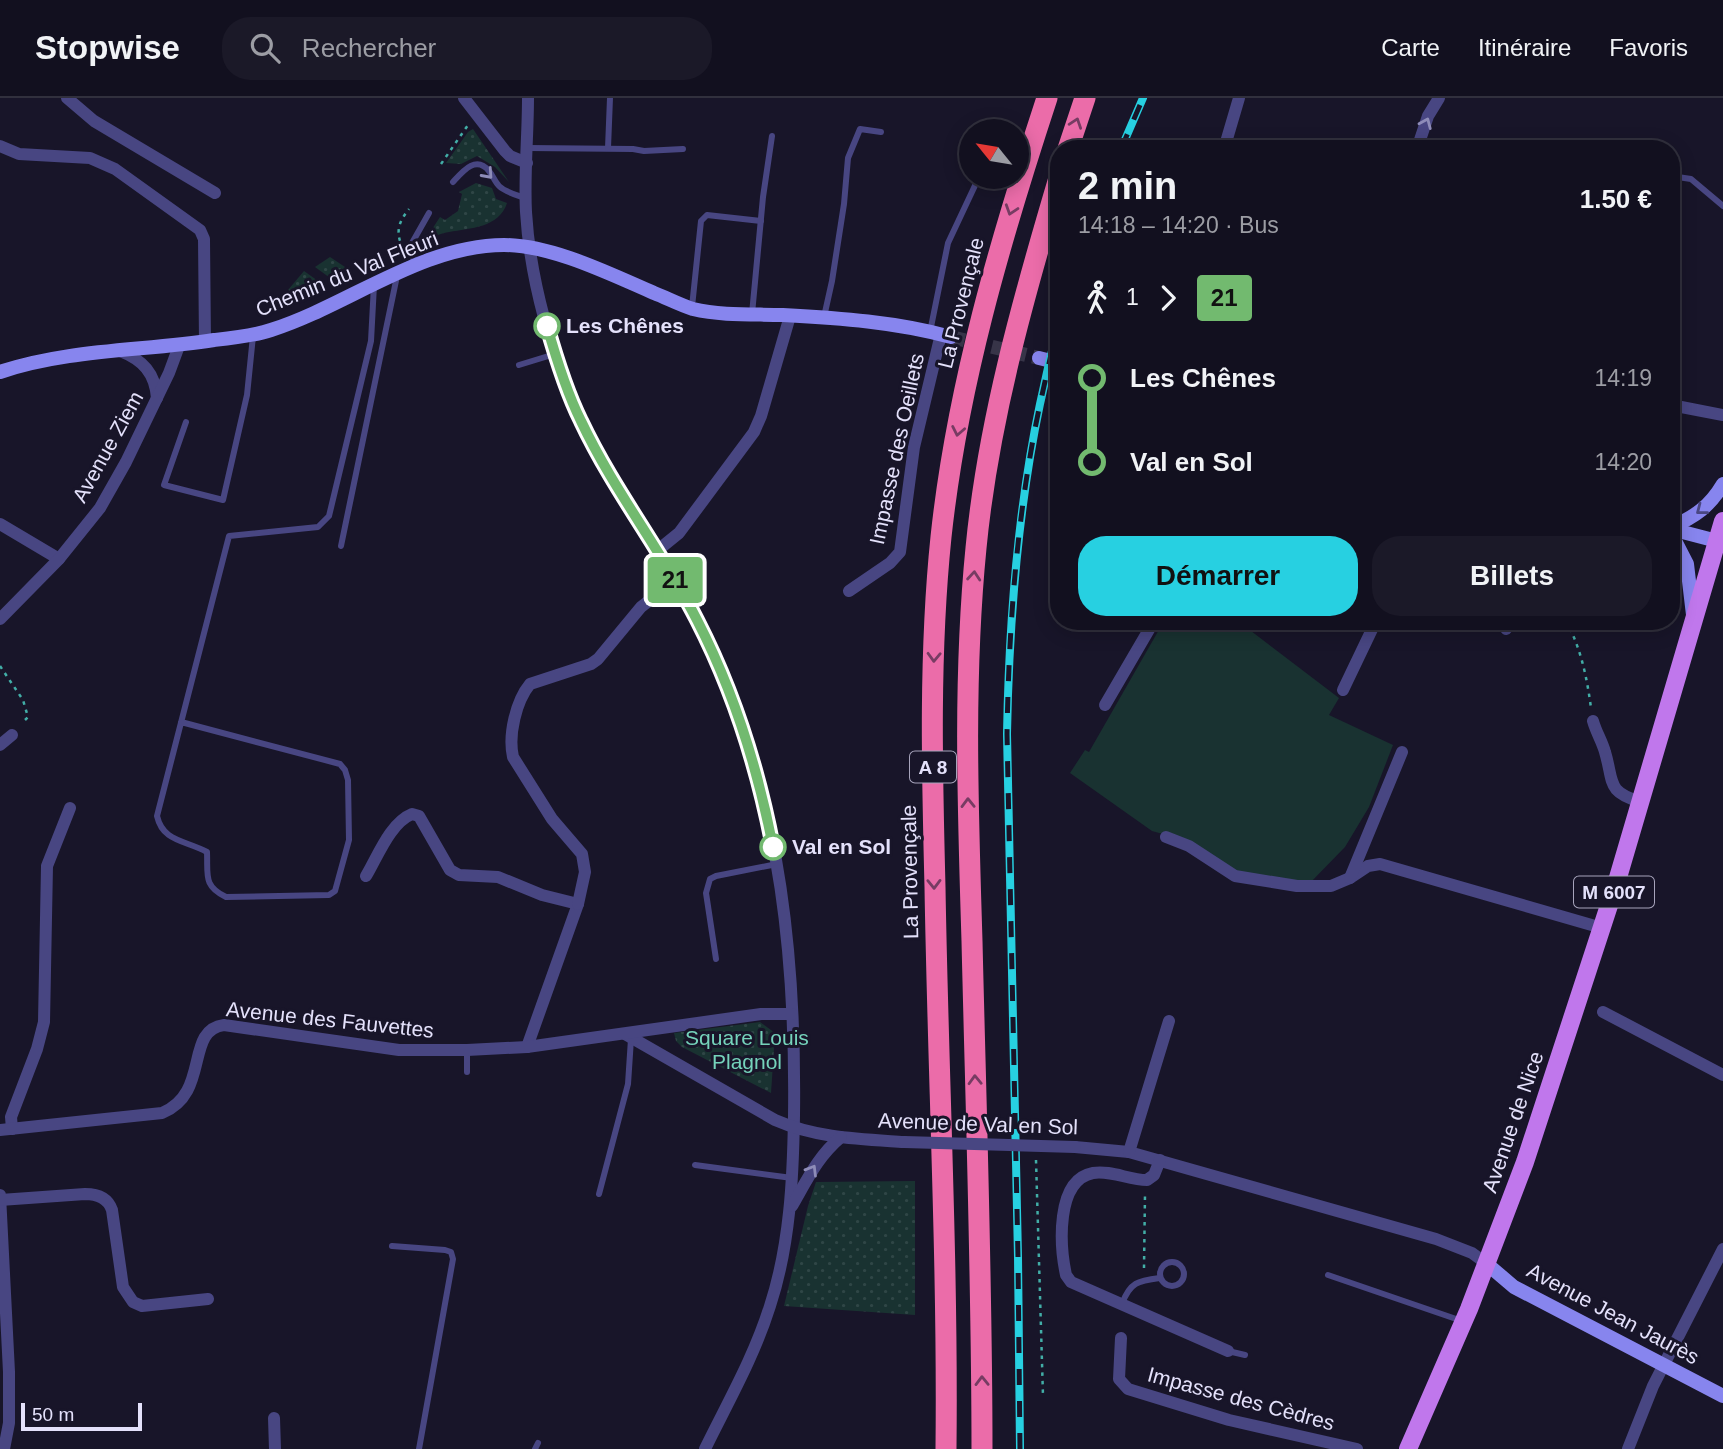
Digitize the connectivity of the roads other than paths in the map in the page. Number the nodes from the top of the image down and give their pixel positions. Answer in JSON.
{"nodes":[{"id":1,"x":66,"y":98,"type":"edge"},
{"id":2,"x":464,"y":98,"type":"edge"},
{"id":3,"x":528,"y":98,"type":"edge"},
{"id":4,"x":610,"y":98,"type":"edge"},
{"id":5,"x":1047,"y":98,"type":"edge"},
{"id":6,"x":1085,"y":98,"type":"edge"},
{"id":7,"x":1239,"y":98,"type":"edge"},
{"id":8,"x":1439,"y":98,"type":"edge"},
{"id":9,"x":881,"y":132,"type":"dead end"},
{"id":10,"x":772,"y":136,"type":"dead end"},
{"id":11,"x":1071,"y":140,"type":"edge"},
{"id":12,"x":1227,"y":140,"type":"edge"},
{"id":13,"x":1420,"y":140,"type":"edge"},
{"id":14,"x":0,"y":146,"type":"edge"},
{"id":15,"x":528,"y":148,"type":"junction"},
{"id":16,"x":608,"y":148,"type":"junction"},
{"id":17,"x":682,"y":149,"type":"dead end"},
{"id":18,"x":527,"y":163,"type":"junction"},
{"id":19,"x":1680,"y":177,"type":"edge"},
{"id":20,"x":453,"y":182,"type":"dead end"},
{"id":21,"x":973,"y":189,"type":"edge"},
{"id":22,"x":215,"y":193,"type":"dead end"},
{"id":23,"x":527,"y":198,"type":"junction"},
{"id":24,"x":1723,"y":206,"type":"edge"},
{"id":25,"x":1050,"y":210,"type":"edge"},
{"id":26,"x":429,"y":213,"type":"dead end"},
{"id":27,"x":761,"y":221,"type":"junction"},
{"id":28,"x":530,"y":248,"type":"junction"},
{"id":29,"x":414,"y":261,"type":"junction"},
{"id":30,"x":398,"y":274,"type":"junction"},
{"id":31,"x":374,"y":285,"type":"junction"},
{"id":32,"x":692,"y":308,"type":"junction"},
{"id":33,"x":752,"y":314,"type":"junction"},
{"id":34,"x":790,"y":316,"type":"junction"},
{"id":35,"x":824,"y":318,"type":"junction"},
{"id":36,"x":253,"y":334,"type":"junction"},
{"id":37,"x":941,"y":334,"type":"junction"},
{"id":38,"x":205,"y":342,"type":"junction"},
{"id":39,"x":179,"y":346,"type":"junction"},
{"id":40,"x":120,"y":351,"type":"junction"},
{"id":41,"x":555,"y":354,"type":"junction"},
{"id":42,"x":1039,"y":358,"type":"tunnel mouth"},
{"id":43,"x":1050,"y":361,"type":"edge"},
{"id":44,"x":519,"y":365,"type":"dead end"},
{"id":45,"x":0,"y":372,"type":"edge"},
{"id":46,"x":157,"y":398,"type":"junction"},
{"id":47,"x":1680,"y":407,"type":"edge"},
{"id":48,"x":1723,"y":415,"type":"edge"},
{"id":49,"x":186,"y":422,"type":"dead end"},
{"id":50,"x":1723,"y":484,"type":"edge"},
{"id":51,"x":1723,"y":522,"type":"edge"},
{"id":52,"x":0,"y":524,"type":"edge"},
{"id":53,"x":1680,"y":524,"type":"edge"},
{"id":54,"x":1680,"y":532,"type":"edge"},
{"id":55,"x":1717,"y":541,"type":"junction"},
{"id":56,"x":341,"y":546,"type":"dead end"},
{"id":57,"x":1680,"y":549,"type":"edge"},
{"id":58,"x":658,"y":550,"type":"junction"},
{"id":59,"x":59,"y":559,"type":"junction"},
{"id":60,"x":679,"y":587,"type":"junction"},
{"id":61,"x":849,"y":591,"type":"dead end"},
{"id":62,"x":0,"y":620,"type":"edge"},
{"id":63,"x":1694,"y":620,"type":"junction"},
{"id":64,"x":1149,"y":630,"type":"edge"},
{"id":65,"x":1372,"y":630,"type":"edge"},
{"id":66,"x":1343,"y":690,"type":"dead end"},
{"id":67,"x":1105,"y":705,"type":"dead end"},
{"id":68,"x":1593,"y":721,"type":"road end"},
{"id":69,"x":181,"y":722,"type":"junction"},
{"id":70,"x":12,"y":735,"type":"road end"},
{"id":71,"x":0,"y":745,"type":"edge"},
{"id":72,"x":1402,"y":752,"type":"dead end"},
{"id":73,"x":1641,"y":802,"type":"junction"},
{"id":74,"x":70,"y":808,"type":"dead end"},
{"id":75,"x":1166,"y":837,"type":"dead end"},
{"id":76,"x":777,"y":864,"type":"junction"},
{"id":77,"x":366,"y":876,"type":"dead end"},
{"id":78,"x":1350,"y":878,"type":"junction"},
{"id":79,"x":578,"y":904,"type":"junction"},
{"id":80,"x":1602,"y":928,"type":"junction"},
{"id":81,"x":716,"y":959,"type":"dead end"},
{"id":82,"x":1604,"y":1012,"type":"dead end"},
{"id":83,"x":793,"y":1014,"type":"junction"},
{"id":84,"x":1169,"y":1021,"type":"dead end"},
{"id":85,"x":628,"y":1036,"type":"junction"},
{"id":86,"x":527,"y":1047,"type":"junction"},
{"id":87,"x":467,"y":1050,"type":"junction"},
{"id":88,"x":467,"y":1072,"type":"dead end"},
{"id":89,"x":1723,"y":1075,"type":"edge"},
{"id":90,"x":794,"y":1128,"type":"junction"},
{"id":91,"x":6,"y":1130,"type":"edge"},
{"id":92,"x":841,"y":1137,"type":"junction"},
{"id":93,"x":1129,"y":1152,"type":"junction"},
{"id":94,"x":1160,"y":1160,"type":"junction"},
{"id":95,"x":695,"y":1165,"type":"dead end"},
{"id":96,"x":792,"y":1178,"type":"junction"},
{"id":97,"x":599,"y":1194,"type":"dead end"},
{"id":98,"x":0,"y":1197,"type":"edge"},
{"id":99,"x":790,"y":1209,"type":"junction"},
{"id":100,"x":391,"y":1246,"type":"dead end"},
{"id":101,"x":1723,"y":1249,"type":"edge"},
{"id":102,"x":1487,"y":1264,"type":"junction"},
{"id":103,"x":1328,"y":1275,"type":"dead end"},
{"id":104,"x":1160,"y":1278,"type":"dead end"},
{"id":105,"x":208,"y":1299,"type":"dead end"},
{"id":106,"x":1122,"y":1304,"type":"junction"},
{"id":107,"x":1464,"y":1322,"type":"junction"},
{"id":108,"x":1121,"y":1338,"type":"dead end"},
{"id":109,"x":1228,"y":1351,"type":"joint"},
{"id":110,"x":1245,"y":1355,"type":"dead end"},
{"id":111,"x":1663,"y":1366,"type":"junction"},
{"id":112,"x":1723,"y":1396,"type":"edge"},
{"id":113,"x":274,"y":1418,"type":"dead end"},
{"id":114,"x":4,"y":1449,"type":"edge"},
{"id":115,"x":275,"y":1449,"type":"edge"},
{"id":116,"x":419,"y":1449,"type":"edge"},
{"id":117,"x":705,"y":1449,"type":"edge"},
{"id":118,"x":946,"y":1449,"type":"edge"},
{"id":119,"x":982,"y":1449,"type":"edge"},
{"id":120,"x":1357,"y":1449,"type":"edge"},
{"id":121,"x":1408,"y":1449,"type":"edge"},
{"id":122,"x":1628,"y":1449,"type":"edge"}],
"edges":[{"from":1,"to":22,"type":"street"},
{"from":2,"to":18,"type":"street"},
{"from":3,"to":15,"type":"street"},
{"from":4,"to":16,"type":"lane"},
{"from":5,"to":118,"type":"highway","name":"La Provençale","number":"A 8","one_way":true},
{"from":11,"to":6,"type":"highway","one_way":true},
{"from":7,"to":12,"type":"street"},
{"from":13,"to":8,"type":"street","one_way":true},
{"from":9,"to":35,"type":"lane"},
{"from":10,"to":27,"type":"lane"},
{"from":14,"to":38,"type":"street"},
{"from":15,"to":16,"type":"lane"},
{"from":15,"to":18,"type":"street"},
{"from":16,"to":17,"type":"lane"},
{"from":18,"to":23,"type":"street"},
{"from":19,"to":24,"type":"lane"},
{"from":20,"to":23,"type":"lane","one_way":true},
{"from":21,"to":37,"type":"lane"},
{"from":23,"to":28,"type":"street"},
{"from":119,"to":25,"type":"highway","number":"A 8","one_way":true},
{"from":26,"to":29,"type":"lane"},
{"from":27,"to":32,"type":"lane"},
{"from":27,"to":33,"type":"lane"},
{"from":28,"to":29,"type":"street","name":"Chemin du Val Fleuri"},
{"from":28,"to":32,"type":"street","name":"Chemin du Val Fleuri"},
{"from":28,"to":41,"type":"street"},
{"from":29,"to":30,"type":"street","name":"Chemin du Val Fleuri"},
{"from":30,"to":31,"type":"street","name":"Chemin du Val Fleuri"},
{"from":30,"to":56,"type":"lane"},
{"from":31,"to":36,"type":"street","name":"Chemin du Val Fleuri"},
{"from":31,"to":69,"type":"lane"},
{"from":32,"to":33,"type":"street","name":"Chemin du Val Fleuri"},
{"from":33,"to":34,"type":"street","name":"Chemin du Val Fleuri"},
{"from":34,"to":35,"type":"street","name":"Chemin du Val Fleuri"},
{"from":34,"to":58,"type":"street"},
{"from":35,"to":37,"type":"street","name":"Chemin du Val Fleuri"},
{"from":36,"to":38,"type":"street","name":"Chemin du Val Fleuri"},
{"from":36,"to":49,"type":"lane"},
{"from":37,"to":61,"type":"street","name":"Impasse des Oeillets"},
{"from":38,"to":39,"type":"street","name":"Chemin du Val Fleuri"},
{"from":39,"to":40,"type":"street","name":"Chemin du Val Fleuri"},
{"from":39,"to":46,"type":"street","name":"Avenue Ziem"},
{"from":40,"to":45,"type":"street","name":"Chemin du Val Fleuri"},
{"from":40,"to":46,"type":"street"},
{"from":41,"to":44,"type":"lane"},
{"from":41,"to":58,"type":"street"},
{"from":42,"to":43,"type":"street"},
{"from":46,"to":59,"type":"street","name":"Avenue Ziem"},
{"from":47,"to":48,"type":"street"},
{"from":50,"to":53,"type":"street","one_way":true},
{"from":51,"to":55,"type":"main road","name":"Avenue de Nice","number":"M 6007"},
{"from":52,"to":59,"type":"street"},
{"from":54,"to":55,"type":"street"},
{"from":55,"to":63,"type":"main road","name":"Avenue de Nice","number":"M 6007"},
{"from":57,"to":63,"type":"street"},
{"from":58,"to":60,"type":"street"},
{"from":59,"to":62,"type":"street","name":"Avenue Ziem"},
{"from":60,"to":76,"type":"street"},
{"from":60,"to":79,"type":"street"},
{"from":63,"to":73,"type":"main road","name":"Avenue de Nice","number":"M 6007"},
{"from":64,"to":67,"type":"street"},
{"from":65,"to":66,"type":"street"},
{"from":68,"to":73,"type":"street"},
{"from":69,"to":69,"type":"lane"},
{"from":70,"to":71,"type":"street"},
{"from":72,"to":78,"type":"street"},
{"from":73,"to":80,"type":"main road","name":"Avenue de Nice","number":"M 6007"},
{"from":74,"to":91,"type":"street"},
{"from":75,"to":78,"type":"street"},
{"from":76,"to":81,"type":"lane"},
{"from":76,"to":83,"type":"street"},
{"from":77,"to":79,"type":"street"},
{"from":78,"to":80,"type":"street"},
{"from":79,"to":86,"type":"street"},
{"from":80,"to":102,"type":"main road","name":"Avenue de Nice","number":"M 6007"},
{"from":82,"to":89,"type":"street"},
{"from":83,"to":85,"type":"street","name":"Avenue des Fauvettes"},
{"from":83,"to":90,"type":"street"},
{"from":84,"to":93,"type":"street"},
{"from":85,"to":86,"type":"street","name":"Avenue des Fauvettes"},
{"from":85,"to":90,"type":"street"},
{"from":85,"to":97,"type":"lane"},
{"from":86,"to":87,"type":"street","name":"Avenue des Fauvettes"},
{"from":87,"to":88,"type":"lane"},
{"from":87,"to":91,"type":"street","name":"Avenue des Fauvettes"},
{"from":90,"to":92,"type":"street","name":"Avenue de Val en Sol"},
{"from":90,"to":96,"type":"street"},
{"from":92,"to":93,"type":"street","name":"Avenue de Val en Sol","bridge":true},
{"from":99,"to":92,"type":"street","one_way":true},
{"from":93,"to":94,"type":"street","name":"Avenue de Val en Sol"},
{"from":94,"to":102,"type":"street","name":"Avenue de Val en Sol"},
{"from":94,"to":106,"type":"street"},
{"from":95,"to":96,"type":"lane"},
{"from":96,"to":99,"type":"street"},
{"from":98,"to":105,"type":"street"},
{"from":98,"to":114,"type":"street"},
{"from":99,"to":117,"type":"street"},
{"from":100,"to":116,"type":"lane"},
{"from":101,"to":111,"type":"street"},
{"from":102,"to":107,"type":"main road","name":"Avenue de Nice","number":"M 6007"},
{"from":102,"to":111,"type":"street","name":"Avenue Jean Jaurès"},
{"from":103,"to":107,"type":"lane"},
{"from":104,"to":106,"type":"lane"},
{"from":106,"to":109,"type":"street"},
{"from":107,"to":121,"type":"main road","name":"Avenue de Nice","number":"M 6007"},
{"from":108,"to":120,"type":"street","name":"Impasse des Cèdres"},
{"from":109,"to":110,"type":"lane"},
{"from":111,"to":112,"type":"street","name":"Avenue Jean Jaurès"},
{"from":111,"to":122,"type":"street"},
{"from":113,"to":115,"type":"street"}]}
